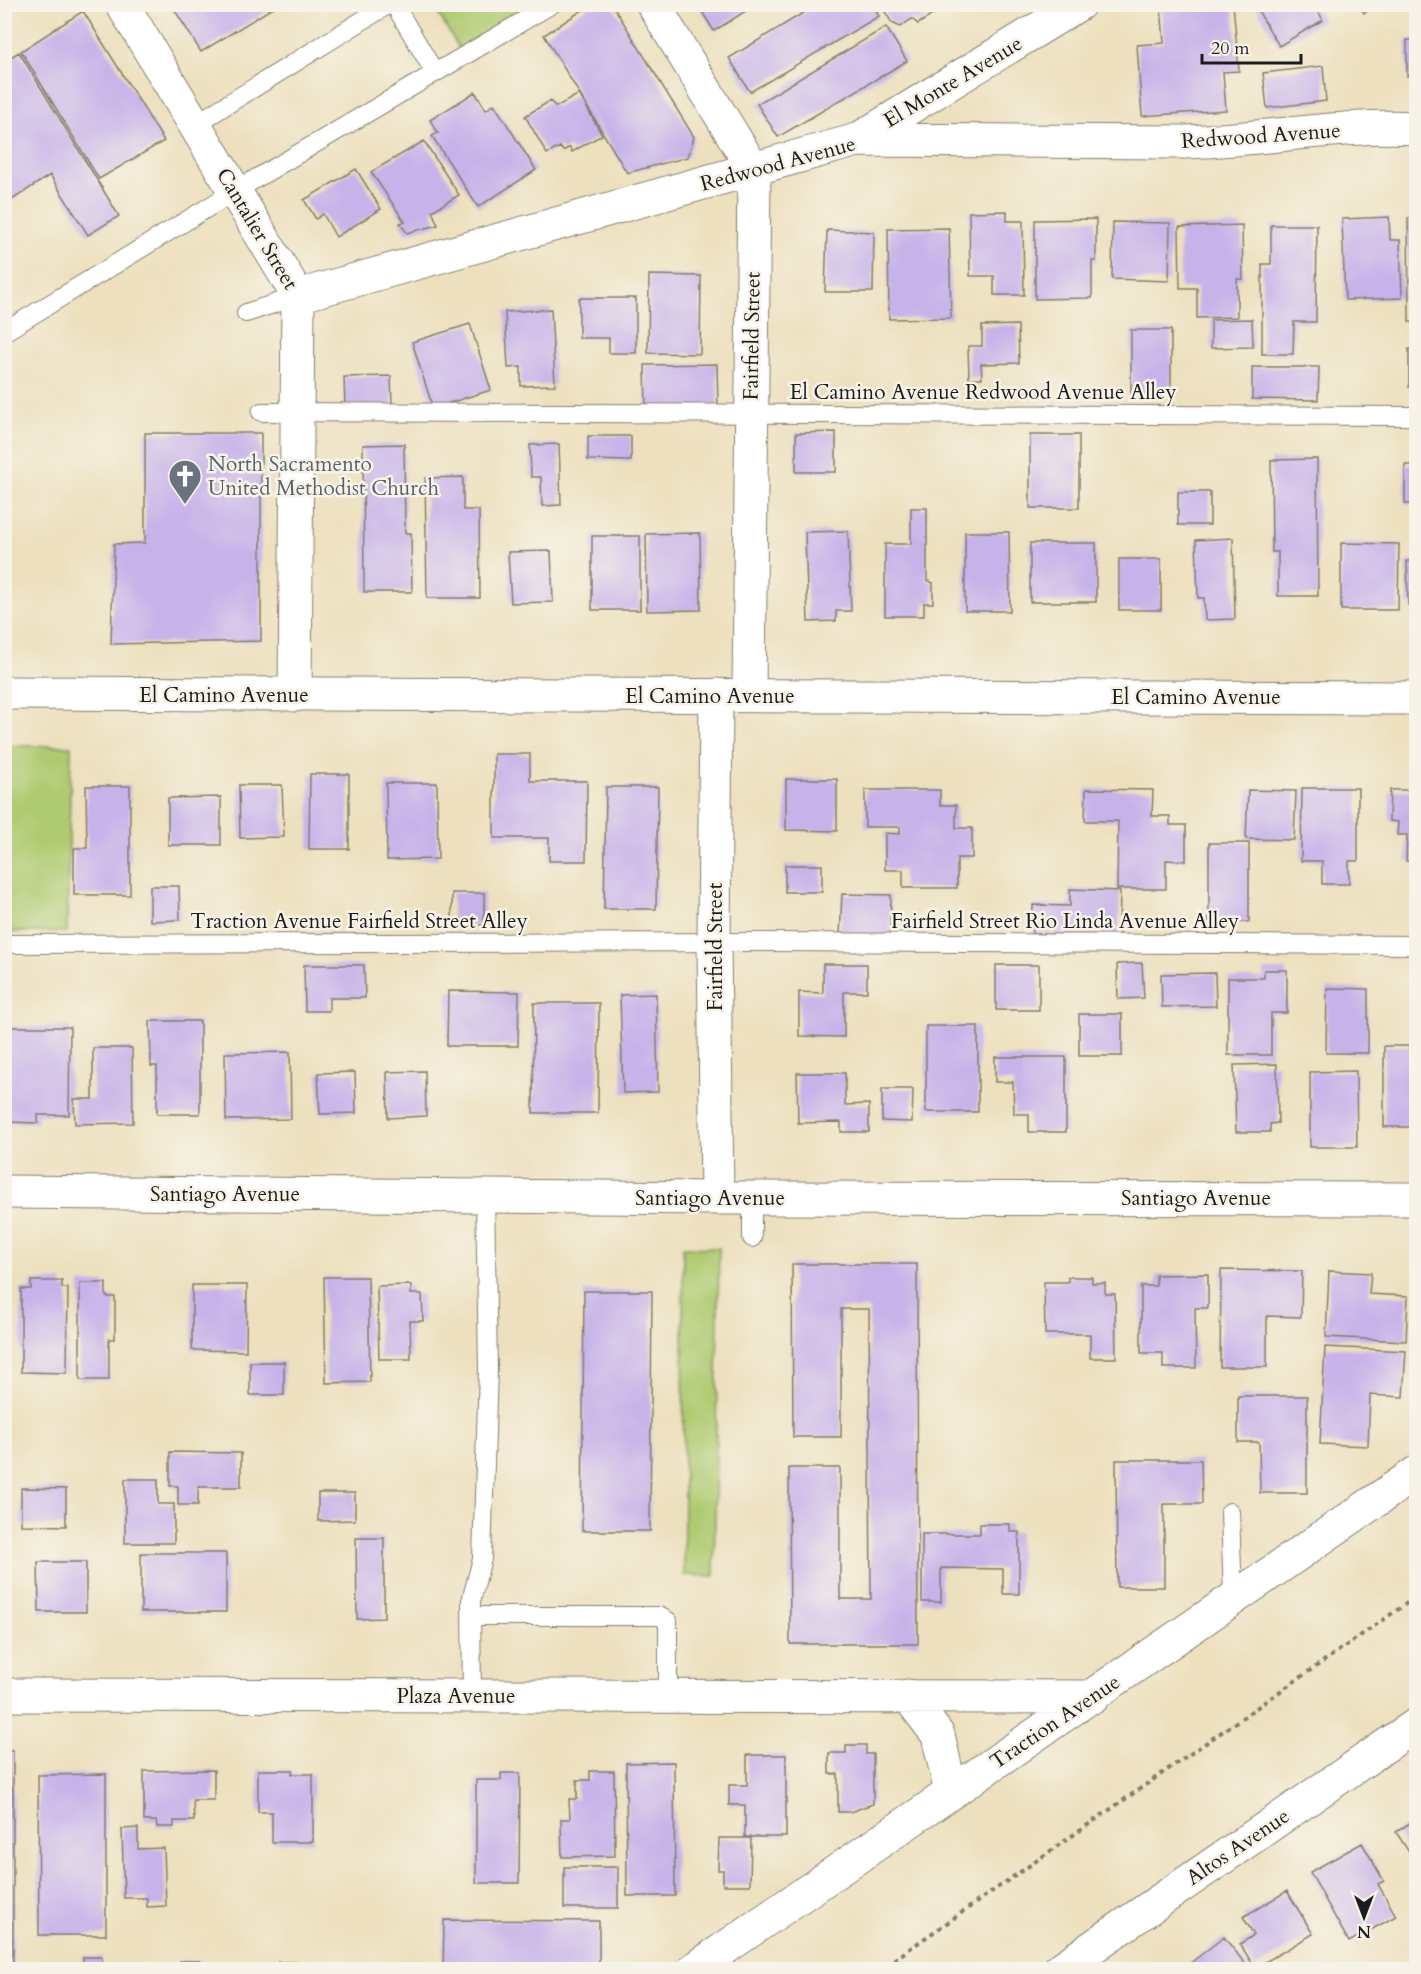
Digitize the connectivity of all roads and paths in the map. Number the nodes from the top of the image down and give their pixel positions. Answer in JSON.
{"nodes":[{"id":1,"x":122,"y":4,"type":"edge"},
{"id":2,"x":389,"y":4,"type":"edge"},
{"id":3,"x":394,"y":4,"type":"edge"},
{"id":4,"x":552,"y":4,"type":"edge"},
{"id":5,"x":653,"y":4,"type":"edge"},
{"id":6,"x":1079,"y":4,"type":"edge"},
{"id":7,"x":435,"y":73,"type":"junction"},
{"id":8,"x":194,"y":125,"type":"junction"},
{"id":9,"x":1416,"y":128,"type":"edge"},
{"id":10,"x":857,"y":140,"type":"junction"},
{"id":11,"x":754,"y":170,"type":"junction"},
{"id":12,"x":235,"y":191,"type":"junction"},
{"id":13,"x":298,"y":296,"type":"junction"},
{"id":14,"x":246,"y":313,"type":"dead end"},
{"id":15,"x":4,"y":332,"type":"edge"},
{"id":16,"x":261,"y":412,"type":"dead end"},
{"id":17,"x":297,"y":412,"type":"junction"},
{"id":18,"x":752,"y":413,"type":"junction"},
{"id":19,"x":1416,"y":416,"type":"edge"},
{"id":20,"x":4,"y":693,"type":"edge"},
{"id":21,"x":295,"y":695,"type":"junction"},
{"id":22,"x":716,"y":695,"type":"junction"},
{"id":23,"x":749,"y":695,"type":"junction"},
{"id":24,"x":1416,"y":698,"type":"edge"},
{"id":25,"x":714,"y":942,"type":"junction"},
{"id":26,"x":4,"y":944,"type":"edge"},
{"id":27,"x":1416,"y":945,"type":"edge"},
{"id":28,"x":4,"y":1192,"type":"edge"},
{"id":29,"x":485,"y":1196,"type":"junction"},
{"id":30,"x":717,"y":1198,"type":"junction"},
{"id":31,"x":752,"y":1198,"type":"junction"},
{"id":32,"x":1416,"y":1198,"type":"edge"},
{"id":33,"x":752,"y":1238,"type":"dead end"},
{"id":34,"x":1416,"y":1473,"type":"edge"},
{"id":35,"x":1230,"y":1512,"type":"dead end"},
{"id":36,"x":1233,"y":1598,"type":"junction"},
{"id":37,"x":1416,"y":1598,"type":"edge"},
{"id":38,"x":472,"y":1616,"type":"junction"},
{"id":39,"x":4,"y":1695,"type":"edge"},
{"id":40,"x":472,"y":1696,"type":"junction"},
{"id":41,"x":668,"y":1696,"type":"junction"},
{"id":42,"x":908,"y":1696,"type":"junction"},
{"id":43,"x":1093,"y":1697,"type":"junction"},
{"id":44,"x":1416,"y":1725,"type":"edge"},
{"id":45,"x":951,"y":1792,"type":"junction"},
{"id":46,"x":693,"y":1970,"type":"edge"},
{"id":47,"x":879,"y":1970,"type":"edge"},
{"id":48,"x":1059,"y":1970,"type":"edge"}],
"edges":[{"from":1,"to":8,"type":"street","name":"Cantalier Street"},
{"from":2,"to":8,"type":"lane"},
{"from":3,"to":7,"type":"lane"},
{"from":4,"to":7,"type":"lane"},
{"from":5,"to":11,"type":"street"},
{"from":6,"to":10,"type":"street","name":"El Monte Avenue"},
{"from":7,"to":12,"type":"lane"},
{"from":8,"to":12,"type":"street","name":"Cantalier Street"},
{"from":9,"to":10,"type":"street","name":"Redwood Avenue"},
{"from":10,"to":11,"type":"street","name":"Redwood Avenue"},
{"from":11,"to":13,"type":"street","name":"Redwood Avenue"},
{"from":11,"to":18,"type":"street","name":"Fairfield Street"},
{"from":12,"to":13,"type":"street","name":"Cantalier Street"},
{"from":12,"to":15,"type":"lane"},
{"from":13,"to":14,"type":"lane"},
{"from":13,"to":17,"type":"street","name":"Cantalier Street"},
{"from":16,"to":17,"type":"lane","name":"El Camino Avenue Redwood Avenue Alley"},
{"from":17,"to":18,"type":"lane","name":"El Camino Avenue Redwood Avenue Alley"},
{"from":17,"to":21,"type":"street","name":"Cantalier Street"},
{"from":18,"to":19,"type":"lane","name":"El Camino Avenue Redwood Avenue Alley"},
{"from":18,"to":23,"type":"street","name":"Fairfield Street"},
{"from":20,"to":21,"type":"street","name":"El Camino Avenue"},
{"from":21,"to":22,"type":"street","name":"El Camino Avenue"},
{"from":22,"to":23,"type":"street","name":"El Camino Avenue"},
{"from":22,"to":25,"type":"street","name":"Fairfield Street"},
{"from":23,"to":24,"type":"street","name":"El Camino Avenue"},
{"from":25,"to":26,"type":"lane","name":"Traction Avenue Fairfield Street Alley"},
{"from":25,"to":27,"type":"lane","name":"Fairfield Street Rio Linda Avenue Alley"},
{"from":25,"to":30,"type":"street","name":"Fairfield Street"},
{"from":28,"to":29,"type":"street","name":"Santiago Avenue"},
{"from":29,"to":30,"type":"street","name":"Santiago Avenue"},
{"from":29,"to":38,"type":"lane"},
{"from":30,"to":31,"type":"street","name":"Santiago Avenue"},
{"from":31,"to":32,"type":"street","name":"Santiago Avenue"},
{"from":31,"to":33,"type":"lane"},
{"from":34,"to":36,"type":"street","name":"Traction Avenue"},
{"from":35,"to":36,"type":"lane"},
{"from":36,"to":43,"type":"street","name":"Traction Avenue"},
{"from":37,"to":47,"type":"path"},
{"from":38,"to":40,"type":"lane"},
{"from":38,"to":41,"type":"lane"},
{"from":39,"to":40,"type":"street","name":"Plaza Avenue"},
{"from":40,"to":41,"type":"street","name":"Plaza Avenue"},
{"from":41,"to":42,"type":"street","name":"Plaza Avenue"},
{"from":42,"to":43,"type":"street","name":"Plaza Avenue"},
{"from":42,"to":45,"type":"street"},
{"from":43,"to":45,"type":"street","name":"Traction Avenue"},
{"from":44,"to":48,"type":"street","name":"Altos Avenue"},
{"from":45,"to":46,"type":"street","name":"Traction Avenue"}]}
